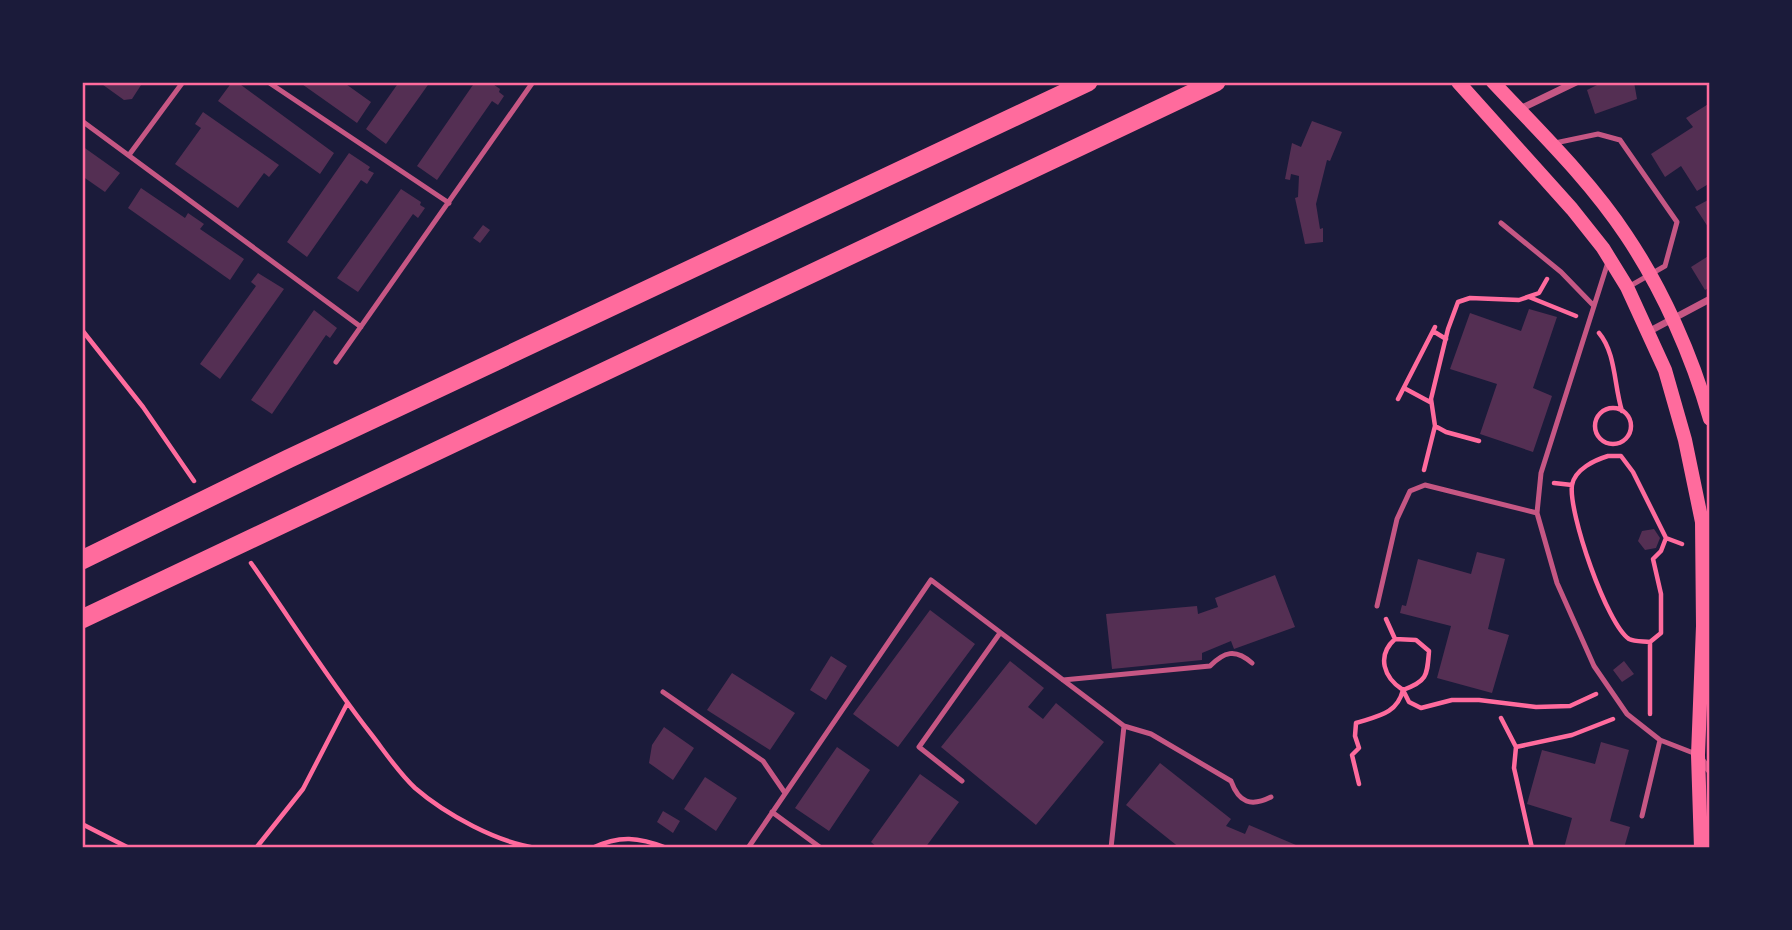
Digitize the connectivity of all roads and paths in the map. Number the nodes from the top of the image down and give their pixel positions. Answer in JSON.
{"nodes":[{"id":1,"x":183,"y":82,"type":"edge"},
{"id":2,"x":268,"y":82,"type":"edge"},
{"id":3,"x":533,"y":82,"type":"edge"},
{"id":4,"x":1088,"y":82,"type":"edge"},
{"id":5,"x":1216,"y":82,"type":"edge"},
{"id":6,"x":1458,"y":82,"type":"edge"},
{"id":7,"x":1493,"y":82,"type":"edge"},
{"id":8,"x":1576,"y":82,"type":"edge"},
{"id":9,"x":1519,"y":110,"type":"junction"},
{"id":10,"x":82,"y":121,"type":"edge"},
{"id":11,"x":1552,"y":144,"type":"junction"},
{"id":12,"x":129,"y":155,"type":"junction"},
{"id":13,"x":450,"y":203,"type":"junction"},
{"id":14,"x":1501,"y":223,"type":"dead end"},
{"id":15,"x":1609,"y":259,"type":"junction"},
{"id":16,"x":1554,"y":266,"type":"junction"},
{"id":17,"x":1650,"y":275,"type":"junction"},
{"id":18,"x":1627,"y":287,"type":"junction"},
{"id":19,"x":1528,"y":297,"type":"junction"},
{"id":20,"x":1710,"y":299,"type":"edge"},
{"id":21,"x":1594,"y":306,"type":"junction"},
{"id":22,"x":1671,"y":320,"type":"junction"},
{"id":23,"x":1589,"y":322,"type":"junction"},
{"id":24,"x":361,"y":327,"type":"junction"},
{"id":25,"x":82,"y":330,"type":"edge"},
{"id":26,"x":1648,"y":332,"type":"junction"},
{"id":27,"x":1446,"y":339,"type":"junction"},
{"id":28,"x":336,"y":362,"type":"dead end"},
{"id":29,"x":1404,"y":388,"type":"junction"},
{"id":30,"x":1398,"y":399,"type":"dead end"},
{"id":31,"x":1431,"y":402,"type":"junction"},
{"id":32,"x":1622,"y":411,"type":"junction"},
{"id":33,"x":1710,"y":419,"type":"edge"},
{"id":34,"x":1436,"y":426,"type":"junction"},
{"id":35,"x":1479,"y":441,"type":"dead end"},
{"id":36,"x":1609,"y":443,"type":"junction"},
{"id":37,"x":1608,"y":456,"type":"junction"},
{"id":38,"x":1425,"y":485,"type":"junction"},
{"id":39,"x":198,"y":486,"type":"dead end"},
{"id":40,"x":1537,"y":513,"type":"junction"},
{"id":41,"x":245,"y":554,"type":"dead end"},
{"id":42,"x":82,"y":560,"type":"edge"},
{"id":43,"x":1707,"y":571,"type":"edge"},
{"id":44,"x":1377,"y":606,"type":"joint"},
{"id":45,"x":1706,"y":614,"type":"edge"},
{"id":46,"x":82,"y":619,"type":"edge"},
{"id":47,"x":1000,"y":633,"type":"junction"},
{"id":48,"x":1395,"y":639,"type":"junction"},
{"id":49,"x":1650,"y":642,"type":"junction"},
{"id":50,"x":1252,"y":663,"type":"dead end"},
{"id":51,"x":1063,"y":680,"type":"junction"},
{"id":52,"x":1609,"y":688,"type":"junction"},
{"id":53,"x":1403,"y":690,"type":"junction"},
{"id":54,"x":663,"y":692,"type":"dead end"},
{"id":55,"x":347,"y":704,"type":"junction"},
{"id":56,"x":1627,"y":714,"type":"junction"},
{"id":57,"x":1501,"y":718,"type":"dead end"},
{"id":58,"x":1124,"y":726,"type":"junction"},
{"id":59,"x":1650,"y":732,"type":"junction"},
{"id":60,"x":1660,"y":740,"type":"junction"},
{"id":61,"x":1516,"y":747,"type":"junction"},
{"id":62,"x":1698,"y":755,"type":"junction"},
{"id":63,"x":1710,"y":771,"type":"edge"},
{"id":64,"x":962,"y":780,"type":"dead end"},
{"id":65,"x":1359,"y":784,"type":"dead end"},
{"id":66,"x":785,"y":793,"type":"junction"},
{"id":67,"x":1271,"y":797,"type":"dead end"},
{"id":68,"x":772,"y":812,"type":"junction"},
{"id":69,"x":1643,"y":816,"type":"dead end"},
{"id":70,"x":82,"y":824,"type":"edge"},
{"id":71,"x":130,"y":848,"type":"edge"},
{"id":72,"x":256,"y":848,"type":"edge"},
{"id":73,"x":539,"y":848,"type":"edge"},
{"id":74,"x":592,"y":848,"type":"edge"},
{"id":75,"x":667,"y":848,"type":"edge"},
{"id":76,"x":748,"y":848,"type":"edge"},
{"id":77,"x":821,"y":848,"type":"edge"},
{"id":78,"x":1111,"y":848,"type":"edge"},
{"id":79,"x":1532,"y":848,"type":"edge"},
{"id":80,"x":1701,"y":848,"type":"edge"}],
"edges":[{"from":1,"to":12,"type":"lane"},
{"from":2,"to":13,"type":"lane"},
{"from":3,"to":13,"type":"lane"},
{"from":4,"to":42,"type":"highway"},
{"from":5,"to":46,"type":"highway"},
{"from":6,"to":15,"type":"main road"},
{"from":7,"to":9,"type":"main road"},
{"from":8,"to":9,"type":"street"},
{"from":9,"to":11,"type":"main road"},
{"from":10,"to":12,"type":"lane"},
{"from":11,"to":17,"type":"main road"},
{"from":11,"to":17,"type":"lane"},
{"from":12,"to":24,"type":"lane"},
{"from":13,"to":24,"type":"lane"},
{"from":14,"to":16,"type":"lane"},
{"from":15,"to":18,"type":"main road"},
{"from":15,"to":21,"type":"lane"},
{"from":16,"to":19,"type":"path"},
{"from":16,"to":21,"type":"lane"},
{"from":17,"to":18,"type":"lane"},
{"from":17,"to":22,"type":"main road"},
{"from":18,"to":26,"type":"main road"},
{"from":19,"to":23,"type":"path"},
{"from":19,"to":27,"type":"path"},
{"from":20,"to":22,"type":"street"},
{"from":21,"to":23,"type":"lane"},
{"from":22,"to":26,"type":"street"},
{"from":22,"to":33,"type":"main road"},
{"from":23,"to":32,"type":"path"},
{"from":23,"to":40,"type":"lane"},
{"from":24,"to":28,"type":"lane"},
{"from":25,"to":39,"type":"path"},
{"from":26,"to":43,"type":"main road"},
{"from":27,"to":29,"type":"path"},
{"from":27,"to":31,"type":"path"},
{"from":29,"to":30,"type":"path"},
{"from":29,"to":31,"type":"path"},
{"from":31,"to":34,"type":"path"},
{"from":32,"to":36,"type":"path"},
{"from":32,"to":36,"type":"path"},
{"from":34,"to":35,"type":"path"},
{"from":34,"to":38,"type":"path"},
{"from":36,"to":37,"type":"path"},
{"from":37,"to":49,"type":"path"},
{"from":37,"to":49,"type":"path"},
{"from":38,"to":40,"type":"lane"},
{"from":38,"to":44,"type":"lane"},
{"from":40,"to":52,"type":"lane"},
{"from":41,"to":55,"type":"path"},
{"from":43,"to":45,"type":"main road"},
{"from":44,"to":48,"type":"path"},
{"from":45,"to":62,"type":"main road"},
{"from":47,"to":51,"type":"lane"},
{"from":47,"to":64,"type":"lane"},
{"from":47,"to":66,"type":"lane"},
{"from":48,"to":53,"type":"path"},
{"from":48,"to":53,"type":"path"},
{"from":49,"to":59,"type":"path"},
{"from":50,"to":51,"type":"lane"},
{"from":51,"to":58,"type":"lane"},
{"from":52,"to":53,"type":"path"},
{"from":52,"to":56,"type":"lane"},
{"from":53,"to":65,"type":"path"},
{"from":54,"to":66,"type":"lane"},
{"from":55,"to":72,"type":"path"},
{"from":55,"to":73,"type":"path"},
{"from":56,"to":59,"type":"lane"},
{"from":56,"to":61,"type":"path"},
{"from":57,"to":61,"type":"path"},
{"from":58,"to":67,"type":"lane"},
{"from":58,"to":78,"type":"lane"},
{"from":59,"to":60,"type":"lane"},
{"from":60,"to":62,"type":"lane"},
{"from":60,"to":69,"type":"lane"},
{"from":61,"to":79,"type":"path"},
{"from":62,"to":63,"type":"street"},
{"from":62,"to":80,"type":"main road"},
{"from":66,"to":68,"type":"lane"},
{"from":68,"to":76,"type":"lane"},
{"from":68,"to":77,"type":"lane"},
{"from":70,"to":71,"type":"path"},
{"from":74,"to":75,"type":"path"}]}
